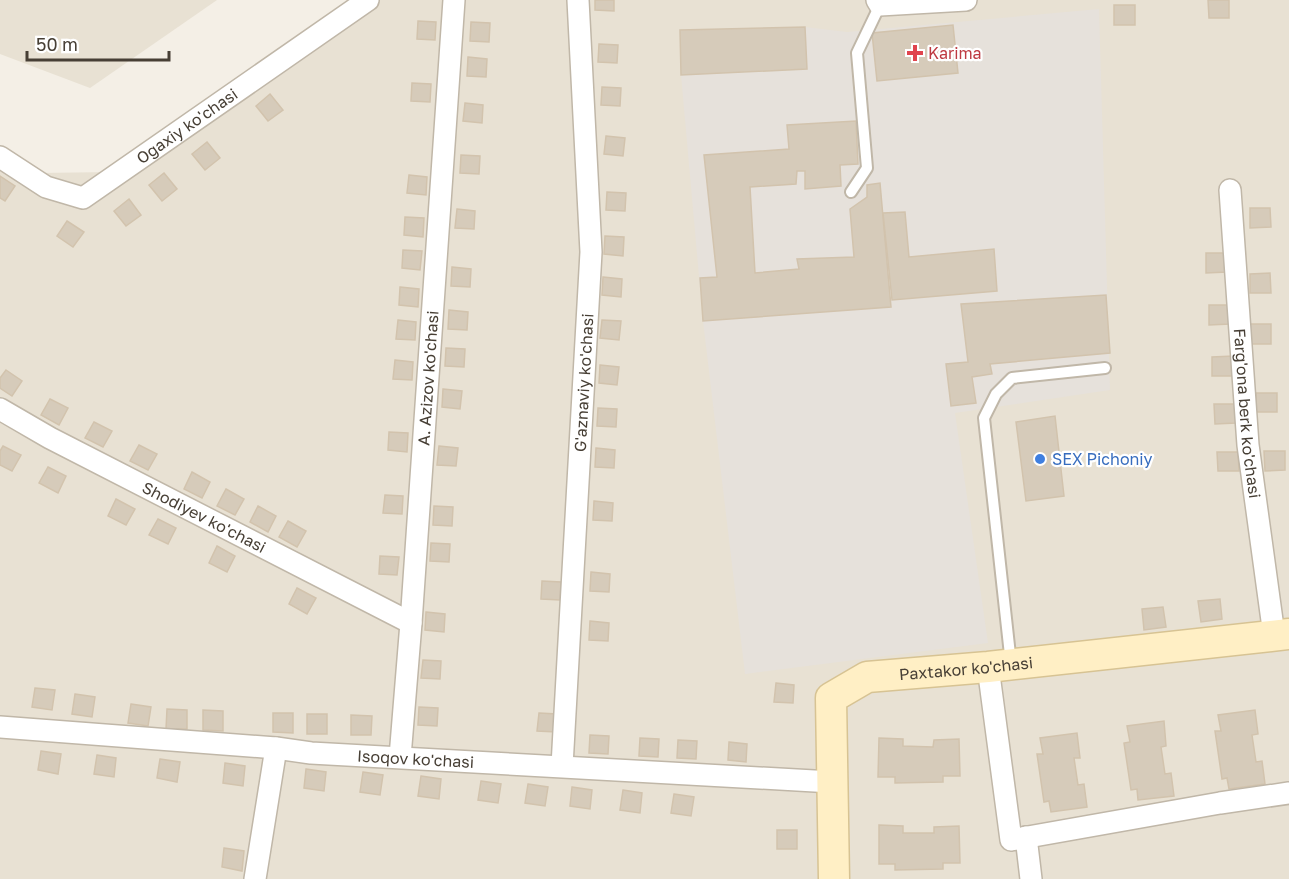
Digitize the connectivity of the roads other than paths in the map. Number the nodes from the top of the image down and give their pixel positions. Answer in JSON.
{"nodes":[{"id":1,"x":368,"y":0,"type":"edge"},
{"id":2,"x":454,"y":0,"type":"edge"},
{"id":3,"x":578,"y":0,"type":"edge"},
{"id":4,"x":966,"y":0,"type":"edge"},
{"id":5,"x":879,"y":3,"type":"edge"},
{"id":6,"x":0,"y":157,"type":"edge"},
{"id":7,"x":1230,"y":190,"type":"dead end"},
{"id":8,"x":851,"y":192,"type":"dead end"},
{"id":9,"x":1106,"y":368,"type":"dead end"},
{"id":10,"x":0,"y":409,"type":"edge"},
{"id":11,"x":411,"y":623,"type":"junction"},
{"id":12,"x":1282,"y":634,"type":"edge"},
{"id":13,"x":1000,"y":666,"type":"junction"},
{"id":14,"x":0,"y":727,"type":"edge"},
{"id":15,"x":276,"y":748,"type":"junction"},
{"id":16,"x":400,"y":757,"type":"junction"},
{"id":17,"x":562,"y":766,"type":"junction"},
{"id":18,"x":832,"y":782,"type":"junction"},
{"id":19,"x":1289,"y":793,"type":"edge"},
{"id":20,"x":1026,"y":837,"type":"junction"},
{"id":21,"x":255,"y":879,"type":"edge"},
{"id":22,"x":834,"y":879,"type":"edge"},
{"id":23,"x":1031,"y":879,"type":"edge"}],
"edges":[{"from":1,"to":6,"type":"street","name":"Ogaxiy ko'chasi"},
{"from":2,"to":11,"type":"street","name":"A. Azizov ko'chasi"},
{"from":3,"to":17,"type":"street","name":"G'aznaviy ko'chasi"},
{"from":4,"to":5,"type":"street"},
{"from":5,"to":8,"type":"lane"},
{"from":7,"to":12,"type":"street","name":"Farg'ona berk ko'chasi"},
{"from":9,"to":13,"type":"lane"},
{"from":10,"to":11,"type":"street","name":"Shodiyev ko'chasi"},
{"from":11,"to":16,"type":"street","name":"A. Azizov ko'chasi"},
{"from":12,"to":13,"type":"street","name":"Paxtakor ko'chasi"},
{"from":13,"to":18,"type":"street","name":"Paxtakor ko'chasi"},
{"from":13,"to":20,"type":"street"},
{"from":14,"to":15,"type":"street","name":"Isoqov ko'chasi"},
{"from":15,"to":16,"type":"street","name":"Isoqov ko'chasi"},
{"from":15,"to":21,"type":"street"},
{"from":16,"to":17,"type":"street","name":"Isoqov ko'chasi"},
{"from":17,"to":18,"type":"street","name":"Isoqov ko'chasi"},
{"from":18,"to":22,"type":"street","name":"Paxtakor ko'chasi"},
{"from":19,"to":20,"type":"street"},
{"from":20,"to":23,"type":"street"}]}
